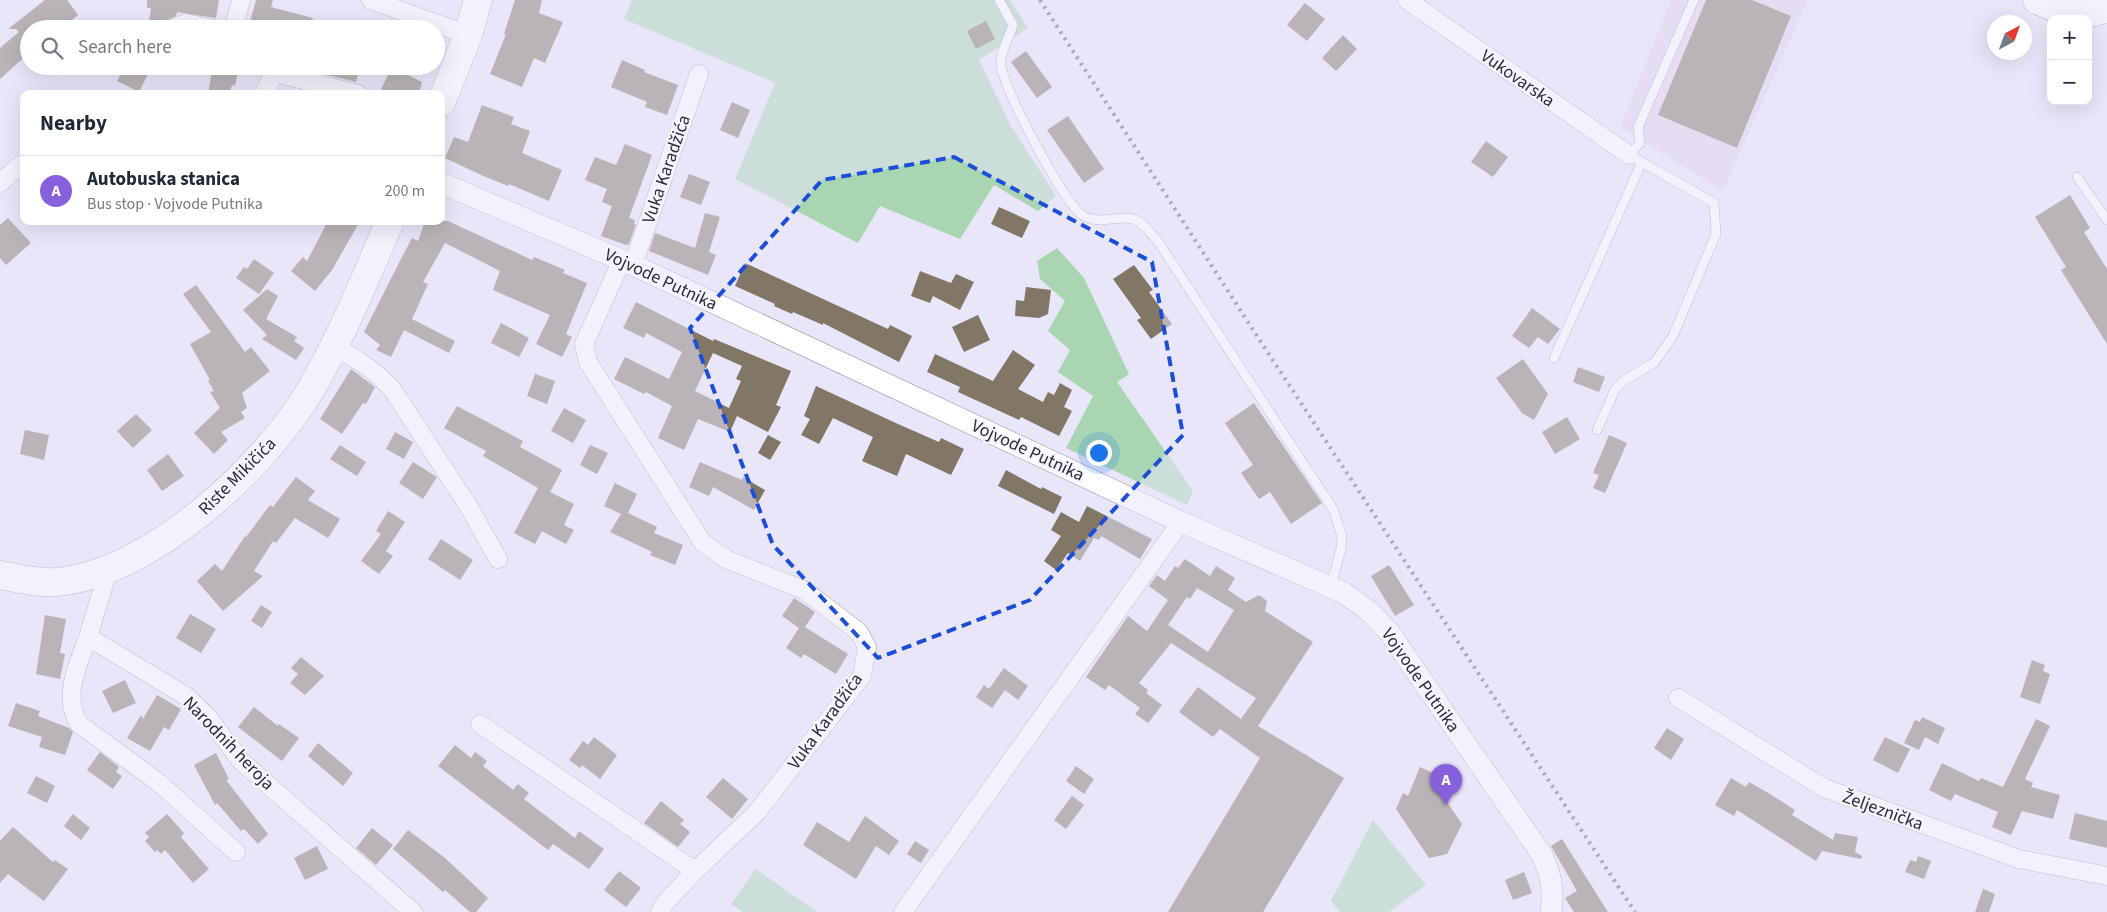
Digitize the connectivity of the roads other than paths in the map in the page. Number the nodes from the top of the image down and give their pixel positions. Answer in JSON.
{"nodes":[{"id":1,"x":241,"y":0,"type":"edge"},
{"id":2,"x":371,"y":0,"type":"edge"},
{"id":3,"x":478,"y":0,"type":"edge"},
{"id":4,"x":999,"y":0,"type":"edge"},
{"id":5,"x":1407,"y":0,"type":"edge"},
{"id":6,"x":1694,"y":0,"type":"edge"},
{"id":7,"x":2037,"y":0,"type":"edge"},
{"id":8,"x":2107,"y":8,"type":"edge"},
{"id":9,"x":236,"y":20,"type":"edge"},
{"id":10,"x":426,"y":20,"type":"edge"},
{"id":11,"x":445,"y":27,"type":"edge"},
{"id":12,"x":468,"y":35,"type":"junction"},
{"id":13,"x":699,"y":74,"type":"dead end"},
{"id":14,"x":276,"y":75,"type":"edge"},
{"id":15,"x":284,"y":75,"type":"edge"},
{"id":16,"x":266,"y":90,"type":"edge"},
{"id":17,"x":342,"y":90,"type":"edge"},
{"id":18,"x":445,"y":93,"type":"edge"},
{"id":19,"x":1636,"y":159,"type":"junction"},
{"id":20,"x":20,"y":165,"type":"dead end"},
{"id":21,"x":2077,"y":176,"type":"dead end"},
{"id":22,"x":0,"y":183,"type":"edge"},
{"id":23,"x":445,"y":185,"type":"edge"},
{"id":24,"x":2107,"y":220,"type":"edge"},
{"id":25,"x":388,"y":225,"type":"edge"},
{"id":26,"x":628,"y":262,"type":"junction"},
{"id":27,"x":333,"y":346,"type":"junction"},
{"id":28,"x":1554,"y":358,"type":"dead end"},
{"id":29,"x":1597,"y":430,"type":"dead end"},
{"id":30,"x":1181,"y":522,"type":"junction"},
{"id":31,"x":498,"y":559,"type":"dead end"},
{"id":32,"x":109,"y":568,"type":"junction"},
{"id":33,"x":0,"y":576,"type":"edge"},
{"id":34,"x":1330,"y":588,"type":"junction"},
{"id":35,"x":88,"y":638,"type":"junction"},
{"id":36,"x":1678,"y":698,"type":"dead end"},
{"id":37,"x":480,"y":724,"type":"dead end"},
{"id":38,"x":236,"y":852,"type":"dead end"},
{"id":39,"x":695,"y":871,"type":"junction"},
{"id":40,"x":2107,"y":876,"type":"edge"},
{"id":41,"x":413,"y":912,"type":"edge"},
{"id":42,"x":660,"y":912,"type":"edge"},
{"id":43,"x":903,"y":912,"type":"edge"},
{"id":44,"x":1551,"y":912,"type":"edge"}],
"edges":[{"from":1,"to":9,"type":"street"},
{"from":2,"to":10,"type":"street"},
{"from":3,"to":12,"type":"main road"},
{"from":4,"to":34,"type":"lane"},
{"from":5,"to":19,"type":"street","name":"Vukovarska"},
{"from":6,"to":19,"type":"lane"},
{"from":7,"to":8,"type":"main road"},
{"from":11,"to":12,"type":"street"},
{"from":12,"to":18,"type":"main road"},
{"from":13,"to":26,"type":"street","name":"Vuka Karadžića"},
{"from":14,"to":16,"type":"street"},
{"from":15,"to":17,"type":"street"},
{"from":19,"to":28,"type":"lane"},
{"from":19,"to":29,"type":"lane"},
{"from":20,"to":22,"type":"street"},
{"from":21,"to":24,"type":"lane"},
{"from":23,"to":26,"type":"street","name":"Vojvode Putnika"},
{"from":25,"to":27,"type":"main road","name":"Riste Mikičića"},
{"from":26,"to":30,"type":"street","name":"Vojvode Putnika"},
{"from":26,"to":39,"type":"street","name":"Vuka Karadžića"},
{"from":27,"to":31,"type":"street"},
{"from":27,"to":32,"type":"main road","name":"Riste Mikičića"},
{"from":30,"to":34,"type":"street","name":"Vojvode Putnika"},
{"from":30,"to":43,"type":"street"},
{"from":32,"to":33,"type":"main road","name":"Riste Mikičića"},
{"from":32,"to":35,"type":"street"},
{"from":34,"to":44,"type":"street","name":"Vojvode Putnika"},
{"from":35,"to":38,"type":"street"},
{"from":35,"to":41,"type":"street","name":"Narodnih heroja"},
{"from":36,"to":40,"type":"street","name":"Željeznička"},
{"from":37,"to":39,"type":"street"},
{"from":39,"to":42,"type":"street","name":"Vuka Karadžića"}]}
